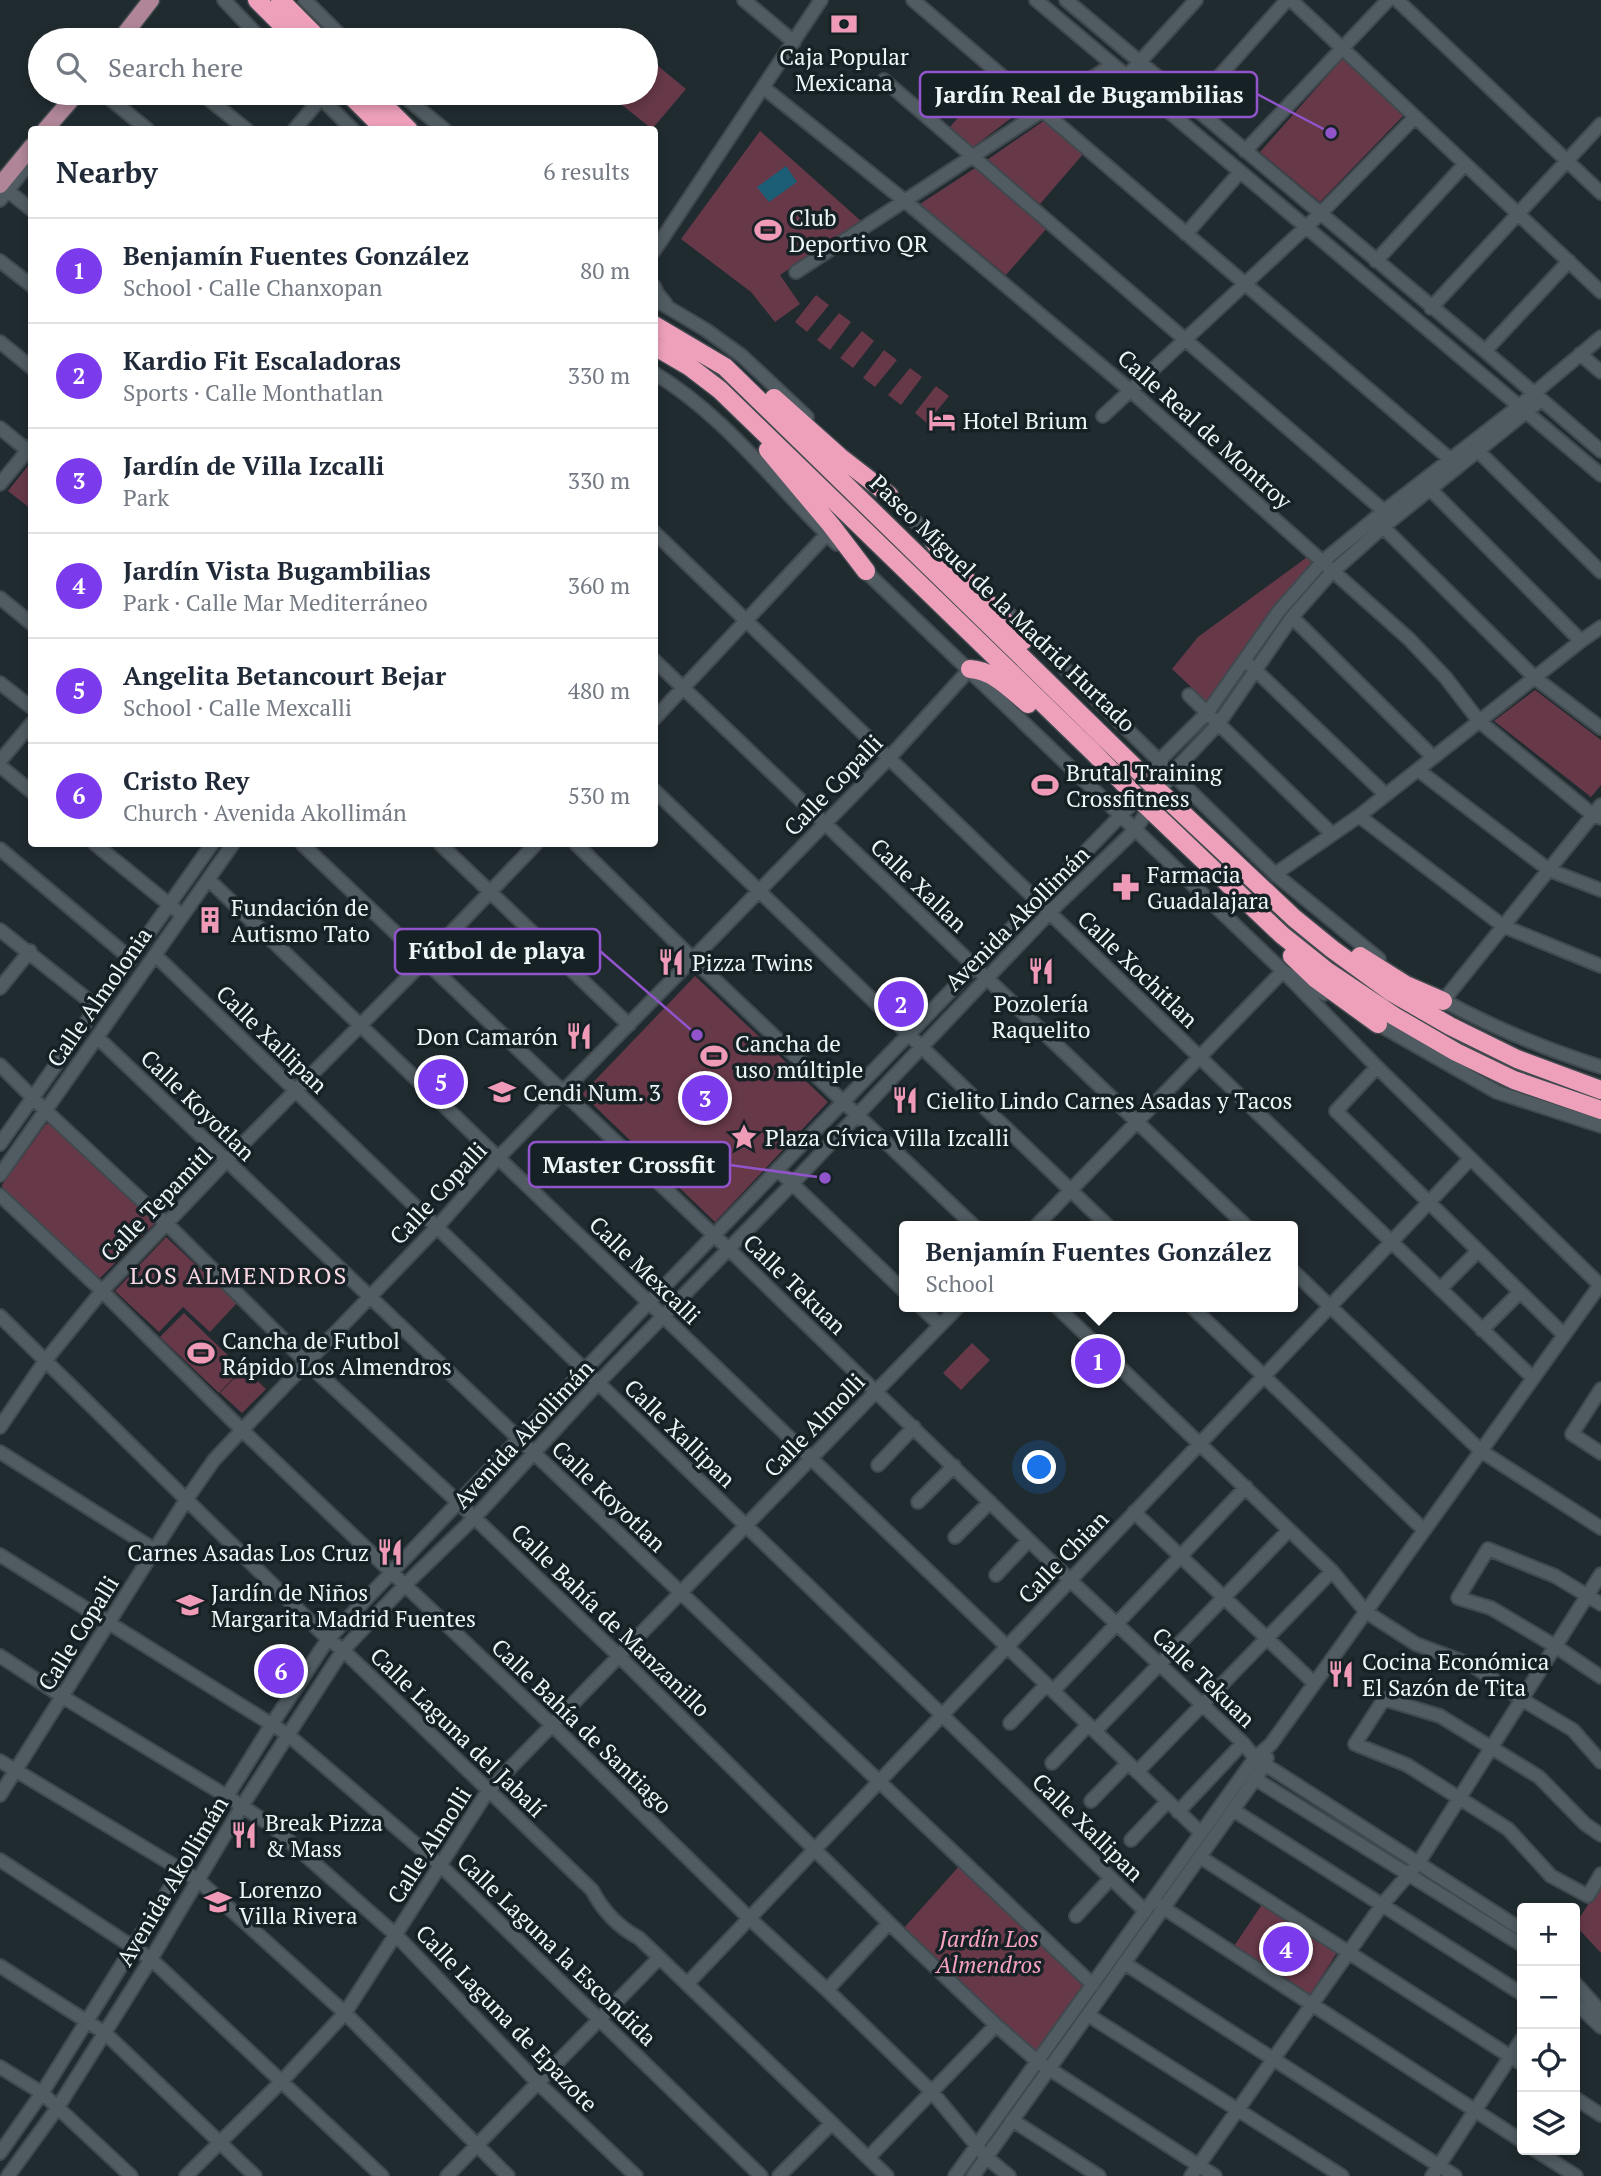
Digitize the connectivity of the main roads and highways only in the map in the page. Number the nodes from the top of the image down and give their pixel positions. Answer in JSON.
{"nodes":[{"id":1,"x":152,"y":0,"type":"edge"},
{"id":2,"x":257,"y":0,"type":"edge"},
{"id":3,"x":280,"y":0,"type":"edge"},
{"id":4,"x":134,"y":28,"type":"edge"},
{"id":5,"x":285,"y":28,"type":"edge"},
{"id":6,"x":308,"y":28,"type":"edge"},
{"id":7,"x":68,"y":105,"type":"edge"},
{"id":8,"x":360,"y":105,"type":"edge"},
{"id":9,"x":385,"y":105,"type":"edge"},
{"id":10,"x":51,"y":126,"type":"edge"},
{"id":11,"x":380,"y":126,"type":"edge"},
{"id":12,"x":405,"y":126,"type":"edge"},
{"id":13,"x":28,"y":152,"type":"edge"},
{"id":14,"x":2,"y":189,"type":"edge"},
{"id":15,"x":658,"y":327,"type":"edge"},
{"id":16,"x":658,"y":348,"type":"edge"},
{"id":17,"x":725,"y":368,"type":"junction"},
{"id":18,"x":720,"y":390,"type":"junction"},
{"id":19,"x":888,"y":495,"type":"road end"},
{"id":20,"x":933,"y":540,"type":"road end"},
{"id":21,"x":866,"y":571,"type":"road end"},
{"id":22,"x":970,"y":669,"type":"road end"},
{"id":23,"x":1105,"y":736,"type":"junction"},
{"id":24,"x":1093,"y":752,"type":"junction"},
{"id":25,"x":1230,"y":885,"type":"junction"},
{"id":26,"x":1294,"y":918,"type":"junction"},
{"id":27,"x":1443,"y":1001,"type":"road end"},
{"id":28,"x":1378,"y":1024,"type":"road end"},
{"id":29,"x":1601,"y":1090,"type":"edge"},
{"id":30,"x":1601,"y":1110,"type":"edge"}],
"edges":[{"from":1,"to":4,"type":"main road"},
{"from":2,"to":5,"type":"highway"},
{"from":3,"to":6,"type":"highway"},
{"from":7,"to":10,"type":"main road"},
{"from":8,"to":11,"type":"highway"},
{"from":9,"to":12,"type":"highway"},
{"from":13,"to":14,"type":"main road"},
{"from":15,"to":17,"type":"highway","name":"Paseo Miguel de la Madrid Hurtado"},
{"from":16,"to":18,"type":"highway","name":"Paseo Miguel de la Madrid Hurtado"},
{"from":17,"to":19,"type":"highway"},
{"from":17,"to":23,"type":"highway","name":"Paseo Miguel de la Madrid Hurtado"},
{"from":18,"to":21,"type":"highway"},
{"from":18,"to":24,"type":"highway","name":"Paseo Miguel de la Madrid Hurtado"},
{"from":20,"to":23,"type":"highway"},
{"from":22,"to":24,"type":"highway"},
{"from":23,"to":26,"type":"highway","name":"Paseo Miguel de la Madrid Hurtado"},
{"from":24,"to":25,"type":"highway","name":"Paseo Miguel de la Madrid Hurtado"},
{"from":25,"to":28,"type":"highway"},
{"from":25,"to":30,"type":"highway","name":"Paseo Miguel de la Madrid Hurtado"},
{"from":26,"to":27,"type":"highway"},
{"from":26,"to":29,"type":"highway","name":"Paseo Miguel de la Madrid Hurtado"}]}
